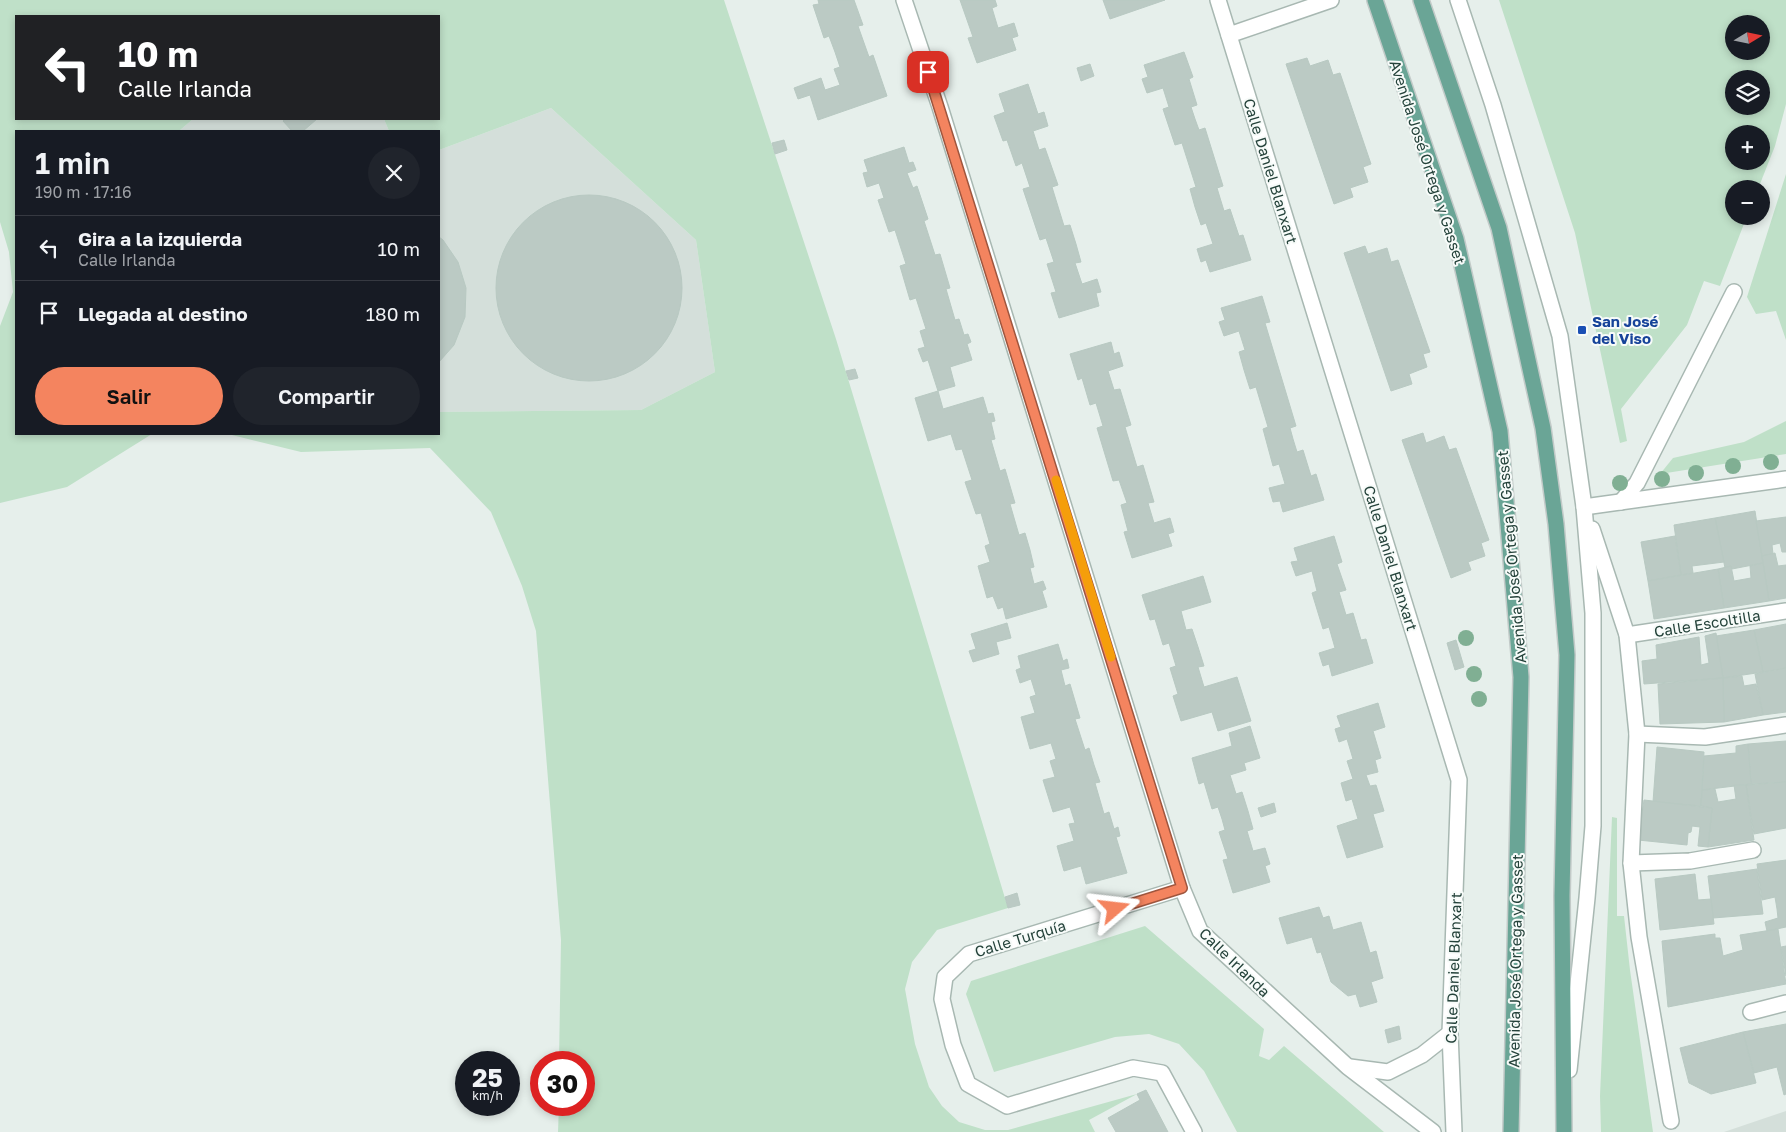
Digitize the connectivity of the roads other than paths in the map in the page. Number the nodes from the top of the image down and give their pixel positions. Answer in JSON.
{"nodes":[{"id":1,"x":904,"y":0,"type":"edge"},
{"id":2,"x":1218,"y":0,"type":"edge"},
{"id":3,"x":1331,"y":0,"type":"edge"},
{"id":4,"x":1375,"y":0,"type":"edge"},
{"id":5,"x":1421,"y":0,"type":"edge"},
{"id":6,"x":1458,"y":0,"type":"edge"},
{"id":7,"x":1229,"y":35,"type":"junction"},
{"id":8,"x":1734,"y":292,"type":"dead end"},
{"id":9,"x":1786,"y":479,"type":"edge"},
{"id":10,"x":1621,"y":502,"type":"junction"},
{"id":11,"x":1584,"y":507,"type":"junction"},
{"id":12,"x":1786,"y":611,"type":"edge"},
{"id":13,"x":1627,"y":635,"type":"junction"},
{"id":14,"x":1786,"y":725,"type":"edge"},
{"id":15,"x":1637,"y":734,"type":"junction"},
{"id":16,"x":1753,"y":850,"type":"dead end"},
{"id":17,"x":1631,"y":863,"type":"junction"},
{"id":18,"x":1182,"y":888,"type":"junction"},
{"id":19,"x":1786,"y":1003,"type":"edge"},
{"id":20,"x":1751,"y":1012,"type":"dead end"},
{"id":21,"x":1450,"y":1033,"type":"junction"},
{"id":22,"x":1348,"y":1067,"type":"junction"},
{"id":23,"x":1671,"y":1121,"type":"dead end"},
{"id":24,"x":1564,"y":1125,"type":"edge"},
{"id":25,"x":1194,"y":1132,"type":"edge"},
{"id":26,"x":1433,"y":1132,"type":"edge"},
{"id":27,"x":1454,"y":1132,"type":"edge"},
{"id":28,"x":1511,"y":1132,"type":"edge"}],
"edges":[{"from":1,"to":18,"type":"street","name":"Calle Irlanda"},
{"from":2,"to":7,"type":"street","name":"Calle Daniel Blanxart"},
{"from":3,"to":7,"type":"street"},
{"from":4,"to":28,"type":"main road","name":"Avenida José Ortega y Gasset"},
{"from":5,"to":24,"type":"main road"},
{"from":6,"to":11,"type":"street"},
{"from":7,"to":21,"type":"street","name":"Calle Daniel Blanxart"},
{"from":8,"to":10,"type":"street"},
{"from":9,"to":10,"type":"street"},
{"from":10,"to":11,"type":"street"},
{"from":11,"to":13,"type":"street"},
{"from":11,"to":24,"type":"street"},
{"from":12,"to":13,"type":"street","name":"Calle Escoltilla"},
{"from":13,"to":15,"type":"street"},
{"from":14,"to":15,"type":"street"},
{"from":15,"to":17,"type":"street"},
{"from":16,"to":17,"type":"street"},
{"from":17,"to":23,"type":"street"},
{"from":18,"to":22,"type":"street","name":"Calle Irlanda"},
{"from":18,"to":25,"type":"street","name":"Calle Turquía"},
{"from":19,"to":20,"type":"street"},
{"from":21,"to":22,"type":"street"},
{"from":21,"to":27,"type":"street","name":"Calle Daniel Blanxart"},
{"from":22,"to":26,"type":"street","name":"Calle Irlanda"}]}
